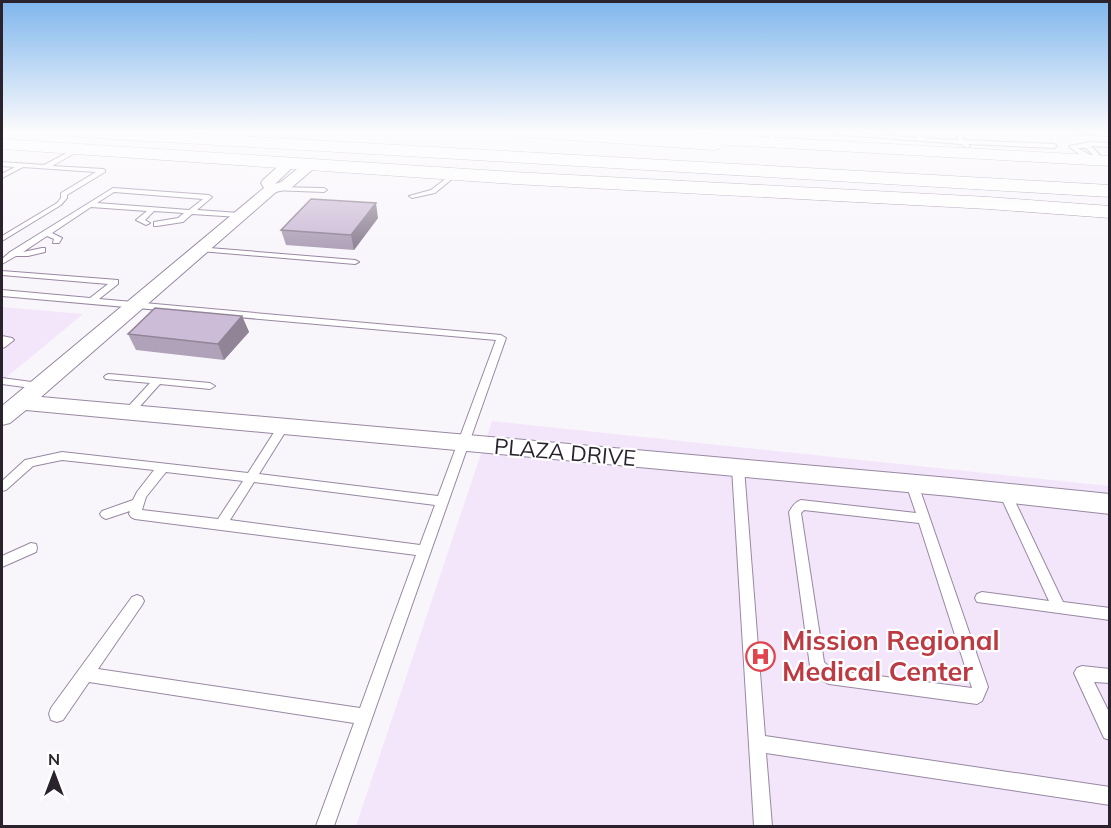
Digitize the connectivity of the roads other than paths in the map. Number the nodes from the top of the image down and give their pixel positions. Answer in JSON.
{"nodes":[{"id":1,"x":98,"y":171,"type":"edge"},
{"id":2,"x":282,"y":171,"type":"edge"},
{"id":3,"x":304,"y":171,"type":"edge"},
{"id":4,"x":407,"y":171,"type":"edge"},
{"id":5,"x":585,"y":171,"type":"edge"},
{"id":6,"x":687,"y":171,"type":"edge"},
{"id":7,"x":978,"y":171,"type":"edge"},
{"id":8,"x":455,"y":174,"type":"junction"},
{"id":9,"x":1110,"y":178,"type":"edge"},
{"id":10,"x":271,"y":189,"type":"junction"},
{"id":11,"x":324,"y":190,"type":"dead end"},
{"id":12,"x":1110,"y":192,"type":"edge"},
{"id":13,"x":412,"y":196,"type":"dead end"},
{"id":14,"x":90,"y":205,"type":"junction"},
{"id":15,"x":153,"y":209,"type":"junction"},
{"id":16,"x":190,"y":212,"type":"junction"},
{"id":17,"x":1110,"y":212,"type":"edge"},
{"id":18,"x":239,"y":215,"type":"junction"},
{"id":19,"x":146,"y":223,"type":"dead end"},
{"id":20,"x":157,"y":224,"type":"dead end"},
{"id":21,"x":46,"y":233,"type":"junction"},
{"id":22,"x":2,"y":239,"type":"edge"},
{"id":23,"x":56,"y":241,"type":"dead end"},
{"id":24,"x":200,"y":249,"type":"junction"},
{"id":25,"x":42,"y":250,"type":"dead end"},
{"id":26,"x":13,"y":254,"type":"junction"},
{"id":27,"x":2,"y":262,"type":"edge"},
{"id":28,"x":355,"y":262,"type":"dead end"},
{"id":29,"x":2,"y":273,"type":"edge"},
{"id":30,"x":2,"y":293,"type":"edge"},
{"id":31,"x":92,"y":301,"type":"junction"},
{"id":32,"x":134,"y":305,"type":"junction"},
{"id":33,"x":2,"y":339,"type":"edge"},
{"id":34,"x":2,"y":345,"type":"edge"},
{"id":35,"x":109,"y":377,"type":"dead end"},
{"id":36,"x":2,"y":381,"type":"edge"},
{"id":37,"x":158,"y":381,"type":"junction"},
{"id":38,"x":39,"y":386,"type":"junction"},
{"id":39,"x":210,"y":386,"type":"dead end"},
{"id":40,"x":20,"y":402,"type":"junction"},
{"id":41,"x":129,"y":412,"type":"junction"},
{"id":42,"x":2,"y":418,"type":"edge"},
{"id":43,"x":284,"y":426,"type":"junction"},
{"id":44,"x":464,"y":443,"type":"junction"},
{"id":45,"x":163,"y":467,"type":"junction"},
{"id":46,"x":738,"y":468,"type":"junction"},
{"id":47,"x":251,"y":478,"type":"junction"},
{"id":48,"x":912,"y":484,"type":"junction"},
{"id":49,"x":2,"y":487,"type":"edge"},
{"id":50,"x":1005,"y":493,"type":"junction"},
{"id":51,"x":443,"y":501,"type":"junction"},
{"id":52,"x":139,"y":504,"type":"junction"},
{"id":53,"x":1110,"y":504,"type":"edge"},
{"id":54,"x":106,"y":514,"type":"dead end"},
{"id":55,"x":924,"y":519,"type":"junction"},
{"id":56,"x":221,"y":524,"type":"junction"},
{"id":57,"x":31,"y":548,"type":"dead end"},
{"id":58,"x":425,"y":550,"type":"junction"},
{"id":59,"x":2,"y":562,"type":"edge"},
{"id":60,"x":982,"y":598,"type":"dead end"},
{"id":61,"x":137,"y":601,"type":"dead end"},
{"id":62,"x":1059,"y":608,"type":"junction"},
{"id":63,"x":1110,"y":614,"type":"edge"},
{"id":64,"x":86,"y":674,"type":"junction"},
{"id":65,"x":1110,"y":676,"type":"edge"},
{"id":66,"x":57,"y":714,"type":"dead end"},
{"id":67,"x":365,"y":717,"type":"junction"},
{"id":68,"x":1110,"y":732,"type":"edge"},
{"id":69,"x":757,"y":743,"type":"junction"},
{"id":70,"x":1110,"y":796,"type":"edge"},
{"id":71,"x":325,"y":826,"type":"edge"},
{"id":72,"x":763,"y":826,"type":"edge"}],
"edges":[{"from":1,"to":22,"type":"lane"},
{"from":2,"to":10,"type":"street"},
{"from":3,"to":10,"type":"street"},
{"from":4,"to":8,"type":"main road"},
{"from":5,"to":12,"type":"highway"},
{"from":6,"to":12,"type":"highway"},
{"from":7,"to":9,"type":"highway"},
{"from":8,"to":13,"type":"lane"},
{"from":8,"to":17,"type":"main road"},
{"from":10,"to":11,"type":"lane"},
{"from":10,"to":18,"type":"street"},
{"from":14,"to":15,"type":"lane"},
{"from":14,"to":16,"type":"lane"},
{"from":14,"to":21,"type":"lane"},
{"from":15,"to":16,"type":"lane"},
{"from":15,"to":19,"type":"lane"},
{"from":16,"to":18,"type":"lane"},
{"from":16,"to":20,"type":"lane"},
{"from":18,"to":24,"type":"street"},
{"from":21,"to":23,"type":"lane"},
{"from":21,"to":26,"type":"lane"},
{"from":24,"to":28,"type":"lane"},
{"from":24,"to":32,"type":"street"},
{"from":25,"to":26,"type":"lane"},
{"from":26,"to":27,"type":"lane"},
{"from":29,"to":31,"type":"lane"},
{"from":30,"to":31,"type":"lane"},
{"from":31,"to":32,"type":"lane"},
{"from":32,"to":38,"type":"street"},
{"from":32,"to":44,"type":"lane"},
{"from":33,"to":34,"type":"lane"},
{"from":35,"to":37,"type":"lane"},
{"from":36,"to":38,"type":"lane"},
{"from":37,"to":39,"type":"lane"},
{"from":37,"to":41,"type":"lane"},
{"from":38,"to":40,"type":"street"},
{"from":40,"to":41,"type":"street","name":"PLAZA DRIVE"},
{"from":40,"to":42,"type":"street"},
{"from":41,"to":43,"type":"street","name":"PLAZA DRIVE"},
{"from":43,"to":44,"type":"street","name":"PLAZA DRIVE"},
{"from":43,"to":47,"type":"lane"},
{"from":44,"to":46,"type":"street","name":"PLAZA DRIVE"},
{"from":44,"to":51,"type":"lane"},
{"from":45,"to":47,"type":"lane"},
{"from":45,"to":49,"type":"lane"},
{"from":45,"to":52,"type":"lane"},
{"from":46,"to":48,"type":"street","name":"PLAZA DRIVE"},
{"from":46,"to":69,"type":"lane"},
{"from":47,"to":51,"type":"lane"},
{"from":47,"to":56,"type":"lane"},
{"from":48,"to":50,"type":"street","name":"PLAZA DRIVE"},
{"from":48,"to":55,"type":"lane"},
{"from":50,"to":53,"type":"street","name":"PLAZA DRIVE"},
{"from":50,"to":62,"type":"lane"},
{"from":51,"to":58,"type":"lane"},
{"from":52,"to":54,"type":"lane"},
{"from":52,"to":56,"type":"lane"},
{"from":55,"to":55,"type":"lane"},
{"from":56,"to":58,"type":"lane"},
{"from":57,"to":59,"type":"lane"},
{"from":58,"to":67,"type":"lane"},
{"from":60,"to":62,"type":"lane"},
{"from":61,"to":64,"type":"lane"},
{"from":62,"to":63,"type":"lane"},
{"from":64,"to":66,"type":"lane"},
{"from":64,"to":67,"type":"lane"},
{"from":65,"to":68,"type":"lane"},
{"from":67,"to":71,"type":"lane"},
{"from":69,"to":70,"type":"lane"},
{"from":69,"to":72,"type":"lane"}]}
